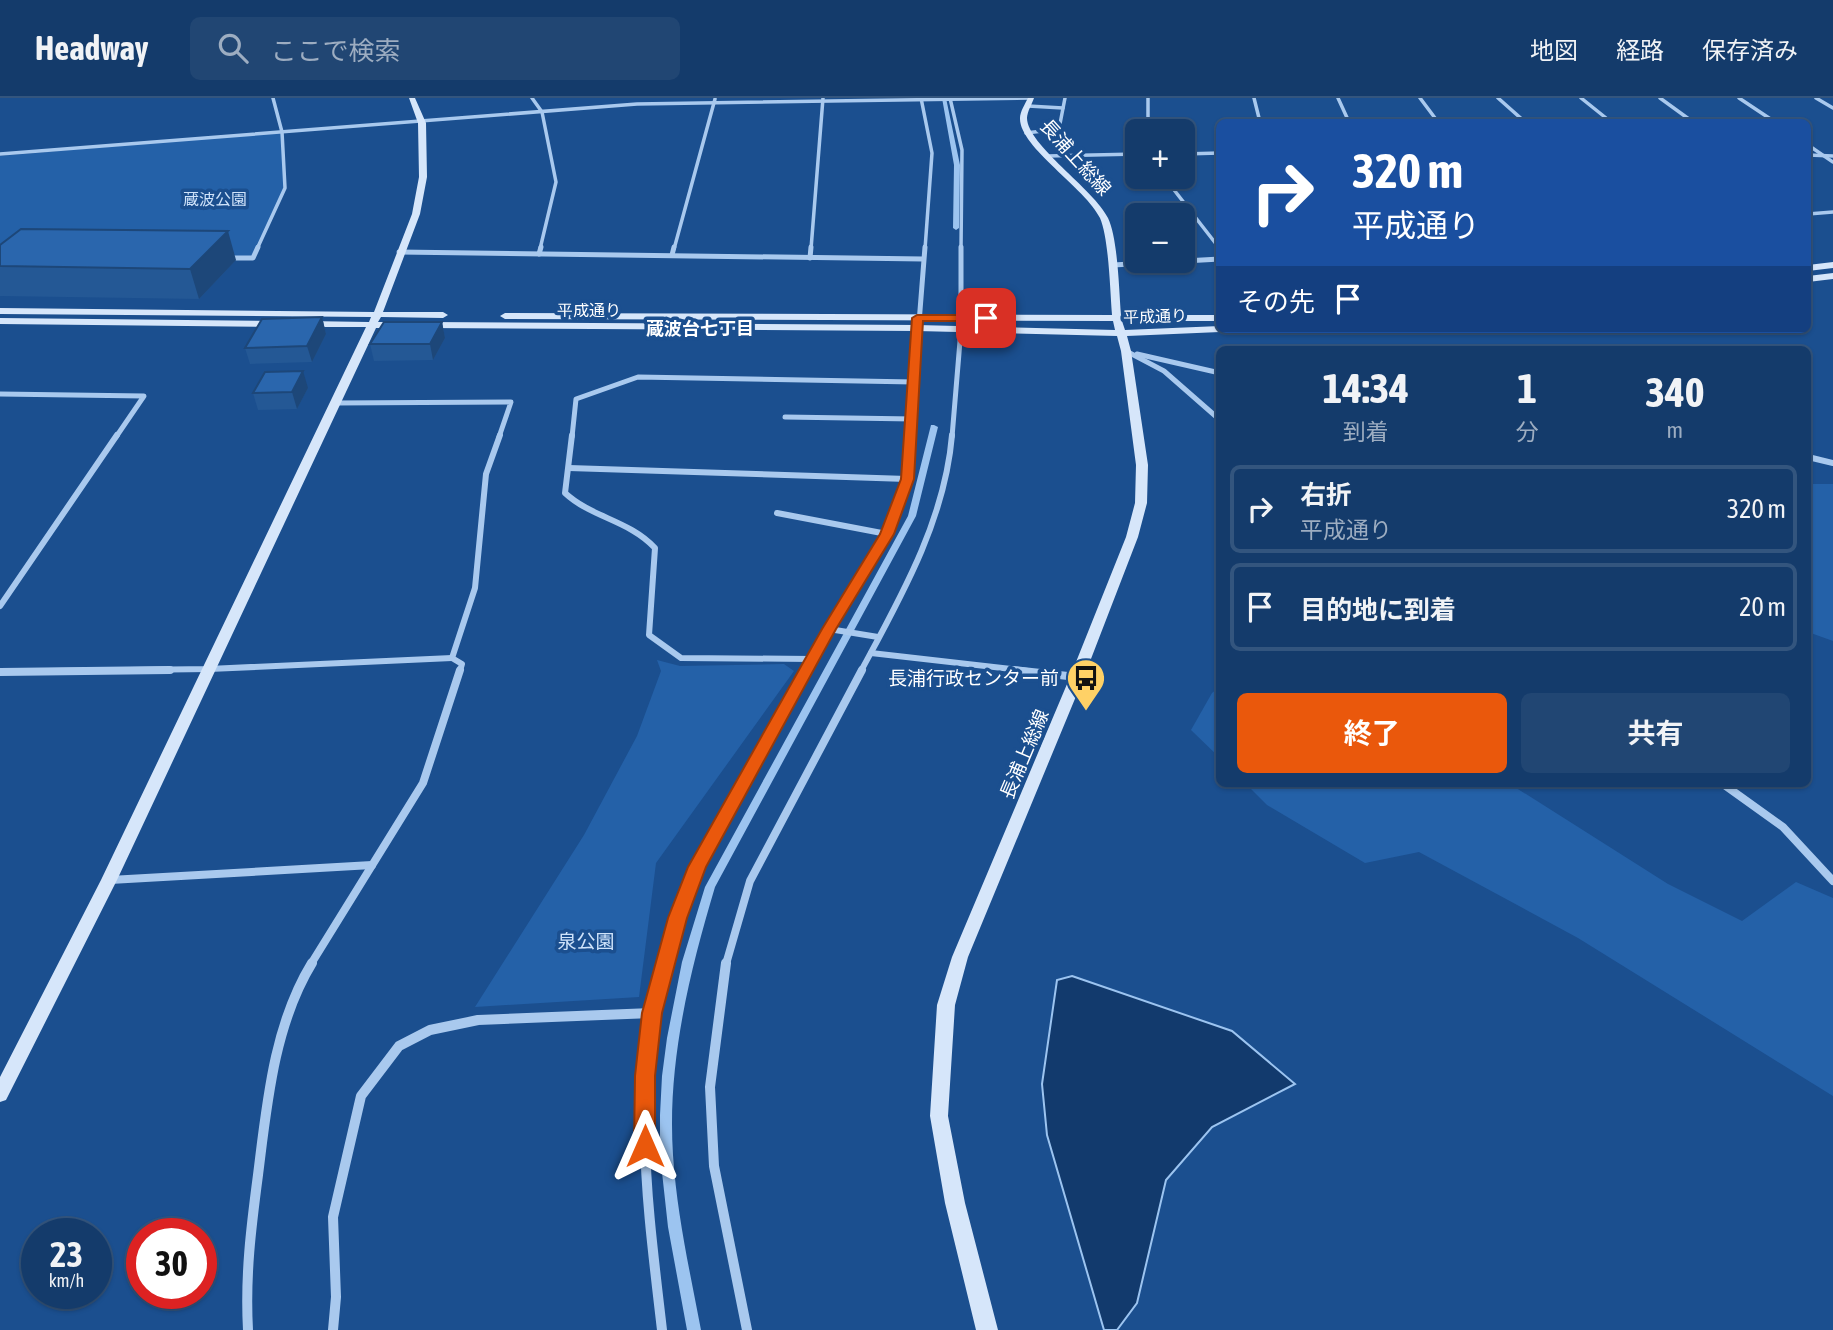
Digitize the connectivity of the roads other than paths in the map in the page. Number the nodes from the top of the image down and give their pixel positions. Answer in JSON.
{"nodes":[{"id":1,"x":273,"y":98,"type":"edge"},
{"id":2,"x":412,"y":98,"type":"edge"},
{"id":3,"x":532,"y":98,"type":"edge"},
{"id":4,"x":921,"y":98,"type":"edge"},
{"id":5,"x":951,"y":98,"type":"edge"},
{"id":6,"x":1065,"y":98,"type":"edge"},
{"id":7,"x":1148,"y":98,"type":"edge"},
{"id":8,"x":1254,"y":98,"type":"edge"},
{"id":9,"x":1338,"y":98,"type":"edge"},
{"id":10,"x":1420,"y":98,"type":"edge"},
{"id":11,"x":1498,"y":98,"type":"edge"},
{"id":12,"x":1581,"y":98,"type":"edge"},
{"id":13,"x":1660,"y":98,"type":"edge"},
{"id":14,"x":1739,"y":98,"type":"edge"},
{"id":15,"x":1816,"y":98,"type":"edge"},
{"id":16,"x":715,"y":99,"type":"edge"},
{"id":17,"x":823,"y":99,"type":"edge"},
{"id":18,"x":636,"y":101,"type":"edge"},
{"id":19,"x":1030,"y":101,"type":"edge"},
{"id":20,"x":1063,"y":108,"type":"junction"},
{"id":21,"x":1833,"y":108,"type":"edge"},
{"id":22,"x":542,"y":112,"type":"junction"},
{"id":23,"x":1148,"y":119,"type":"edge"},
{"id":24,"x":1259,"y":119,"type":"edge"},
{"id":25,"x":1348,"y":119,"type":"edge"},
{"id":26,"x":1436,"y":119,"type":"edge"},
{"id":27,"x":1522,"y":119,"type":"edge"},
{"id":28,"x":1607,"y":119,"type":"edge"},
{"id":29,"x":1689,"y":119,"type":"edge"},
{"id":30,"x":1770,"y":119,"type":"edge"},
{"id":31,"x":422,"y":122,"type":"junction"},
{"id":32,"x":282,"y":132,"type":"junction"},
{"id":33,"x":1026,"y":133,"type":"junction"},
{"id":34,"x":1811,"y":147,"type":"edge"},
{"id":35,"x":1195,"y":153,"type":"edge"},
{"id":36,"x":1216,"y":153,"type":"edge"},
{"id":37,"x":0,"y":154,"type":"edge"},
{"id":38,"x":1125,"y":154,"type":"edge"},
{"id":39,"x":1811,"y":155,"type":"edge"},
{"id":40,"x":1824,"y":155,"type":"junction"},
{"id":41,"x":1047,"y":156,"type":"junction"},
{"id":42,"x":1833,"y":156,"type":"edge"},
{"id":43,"x":1833,"y":162,"type":"edge"},
{"id":44,"x":1173,"y":189,"type":"edge"},
{"id":45,"x":1811,"y":209,"type":"edge"},
{"id":46,"x":1833,"y":212,"type":"edge"},
{"id":47,"x":1816,"y":213,"type":"junction"},
{"id":48,"x":1811,"y":214,"type":"edge"},
{"id":49,"x":1216,"y":244,"type":"edge"},
{"id":50,"x":400,"y":252,"type":"junction"},
{"id":51,"x":539,"y":254,"type":"junction"},
{"id":52,"x":672,"y":256,"type":"junction"},
{"id":53,"x":213,"y":258,"type":"edge"},
{"id":54,"x":810,"y":258,"type":"junction"},
{"id":55,"x":923,"y":259,"type":"junction"},
{"id":56,"x":1216,"y":259,"type":"edge"},
{"id":57,"x":1113,"y":265,"type":"junction"},
{"id":58,"x":1833,"y":265,"type":"edge"},
{"id":59,"x":1811,"y":268,"type":"edge"},
{"id":60,"x":1833,"y":276,"type":"edge"},
{"id":61,"x":1811,"y":279,"type":"edge"},
{"id":62,"x":0,"y":311,"type":"edge"},
{"id":63,"x":1216,"y":318,"type":"edge"},
{"id":64,"x":375,"y":320,"type":"junction"},
{"id":65,"x":0,"y":321,"type":"edge"},
{"id":66,"x":917,"y":323,"type":"junction"},
{"id":67,"x":960,"y":323,"type":"junction"},
{"id":68,"x":1119,"y":326,"type":"junction"},
{"id":69,"x":1216,"y":329,"type":"edge"},
{"id":70,"x":1126,"y":351,"type":"junction"},
{"id":71,"x":1216,"y":372,"type":"edge"},
{"id":72,"x":914,"y":382,"type":"junction"},
{"id":73,"x":0,"y":394,"type":"edge"},
{"id":74,"x":335,"y":403,"type":"junction"},
{"id":75,"x":1216,"y":416,"type":"edge"},
{"id":76,"x":785,"y":417,"type":"dead end"},
{"id":77,"x":913,"y":419,"type":"junction"},
{"id":78,"x":1811,"y":458,"type":"edge"},
{"id":79,"x":1833,"y":463,"type":"edge"},
{"id":80,"x":569,"y":468,"type":"junction"},
{"id":81,"x":907,"y":479,"type":"junction"},
{"id":82,"x":777,"y":513,"type":"dead end"},
{"id":83,"x":887,"y":534,"type":"junction"},
{"id":84,"x":0,"y":607,"type":"edge"},
{"id":85,"x":829,"y":629,"type":"junction"},
{"id":86,"x":878,"y":638,"type":"junction"},
{"id":87,"x":871,"y":653,"type":"junction"},
{"id":88,"x":452,"y":658,"type":"junction"},
{"id":89,"x":812,"y":659,"type":"junction"},
{"id":90,"x":209,"y":669,"type":"junction"},
{"id":91,"x":0,"y":672,"type":"edge"},
{"id":92,"x":1077,"y":677,"type":"junction"},
{"id":93,"x":1727,"y":787,"type":"edge"},
{"id":94,"x":372,"y":865,"type":"junction"},
{"id":95,"x":109,"y":880,"type":"junction"},
{"id":96,"x":1833,"y":881,"type":"edge"},
{"id":97,"x":652,"y":1013,"type":"junction"},
{"id":98,"x":1,"y":1091,"type":"edge"},
{"id":99,"x":248,"y":1330,"type":"edge"},
{"id":100,"x":333,"y":1330,"type":"edge"},
{"id":101,"x":662,"y":1330,"type":"edge"},
{"id":102,"x":747,"y":1330,"type":"edge"},
{"id":103,"x":987,"y":1330,"type":"edge"}],
"edges":[{"from":1,"to":32,"type":"street"},
{"from":2,"to":31,"type":"street"},
{"from":3,"to":22,"type":"street"},
{"from":4,"to":5,"type":"street"},
{"from":4,"to":17,"type":"street"},
{"from":4,"to":55,"type":"street"},
{"from":5,"to":19,"type":"street"},
{"from":5,"to":67,"type":"street"},
{"from":6,"to":20,"type":"street"},
{"from":7,"to":23,"type":"street"},
{"from":8,"to":24,"type":"street"},
{"from":9,"to":25,"type":"street"},
{"from":10,"to":26,"type":"street"},
{"from":11,"to":27,"type":"street"},
{"from":12,"to":28,"type":"street"},
{"from":13,"to":29,"type":"street"},
{"from":14,"to":30,"type":"street"},
{"from":15,"to":21,"type":"street"},
{"from":16,"to":17,"type":"street"},
{"from":16,"to":18,"type":"street"},
{"from":16,"to":52,"type":"street"},
{"from":17,"to":54,"type":"street"},
{"from":18,"to":22,"type":"street"},
{"from":19,"to":20,"type":"street"},
{"from":19,"to":33,"type":"street","name":"長浦上総線"},
{"from":20,"to":33,"type":"street"},
{"from":22,"to":31,"type":"street"},
{"from":22,"to":51,"type":"street"},
{"from":31,"to":32,"type":"street"},
{"from":31,"to":50,"type":"street"},
{"from":32,"to":37,"type":"street"},
{"from":32,"to":53,"type":"street"},
{"from":33,"to":41,"type":"street","name":"長浦上総線"},
{"from":34,"to":40,"type":"street"},
{"from":35,"to":36,"type":"street"},
{"from":38,"to":41,"type":"street"},
{"from":39,"to":40,"type":"street"},
{"from":40,"to":42,"type":"street"},
{"from":40,"to":43,"type":"street"},
{"from":41,"to":57,"type":"street","name":"長浦上総線"},
{"from":44,"to":49,"type":"street"},
{"from":45,"to":47,"type":"street"},
{"from":46,"to":47,"type":"street"},
{"from":47,"to":48,"type":"street"},
{"from":50,"to":51,"type":"street"},
{"from":50,"to":64,"type":"street"},
{"from":51,"to":52,"type":"street"},
{"from":52,"to":54,"type":"street"},
{"from":54,"to":55,"type":"street"},
{"from":55,"to":66,"type":"street"},
{"from":56,"to":57,"type":"street"},
{"from":57,"to":68,"type":"street","name":"長浦上総線"},
{"from":58,"to":59,"type":"street"},
{"from":60,"to":61,"type":"street"},
{"from":62,"to":64,"type":"street","name":"平成通り"},
{"from":63,"to":68,"type":"street","name":"平成通り"},
{"from":64,"to":65,"type":"street","name":"平成通り"},
{"from":64,"to":66,"type":"street","name":"平成通り"},
{"from":64,"to":74,"type":"street"},
{"from":66,"to":67,"type":"street","name":"平成通り"},
{"from":66,"to":72,"type":"street"},
{"from":67,"to":68,"type":"street","name":"平成通り"},
{"from":67,"to":68,"type":"street","name":"平成通り"},
{"from":67,"to":86,"type":"street"},
{"from":68,"to":69,"type":"street","name":"平成通り"},
{"from":68,"to":70,"type":"street","name":"長浦上総線"},
{"from":70,"to":71,"type":"street"},
{"from":70,"to":75,"type":"street"},
{"from":70,"to":92,"type":"street","name":"長浦上総線"},
{"from":72,"to":77,"type":"street"},
{"from":72,"to":80,"type":"street"},
{"from":73,"to":84,"type":"street"},
{"from":74,"to":88,"type":"street"},
{"from":74,"to":90,"type":"street"},
{"from":76,"to":77,"type":"street"},
{"from":77,"to":81,"type":"street"},
{"from":78,"to":79,"type":"street"},
{"from":80,"to":81,"type":"street"},
{"from":80,"to":89,"type":"street"},
{"from":81,"to":83,"type":"street"},
{"from":82,"to":83,"type":"street"},
{"from":83,"to":85,"type":"street"},
{"from":85,"to":86,"type":"street"},
{"from":85,"to":89,"type":"street"},
{"from":86,"to":87,"type":"street"},
{"from":87,"to":92,"type":"street"},
{"from":87,"to":102,"type":"street"},
{"from":88,"to":90,"type":"street"},
{"from":88,"to":94,"type":"street"},
{"from":89,"to":97,"type":"street"},
{"from":90,"to":91,"type":"street"},
{"from":90,"to":95,"type":"street"},
{"from":92,"to":103,"type":"street","name":"長浦上総線"},
{"from":93,"to":96,"type":"street"},
{"from":94,"to":95,"type":"street"},
{"from":94,"to":99,"type":"street"},
{"from":95,"to":98,"type":"street"},
{"from":97,"to":100,"type":"street"},
{"from":97,"to":101,"type":"street"}]}
